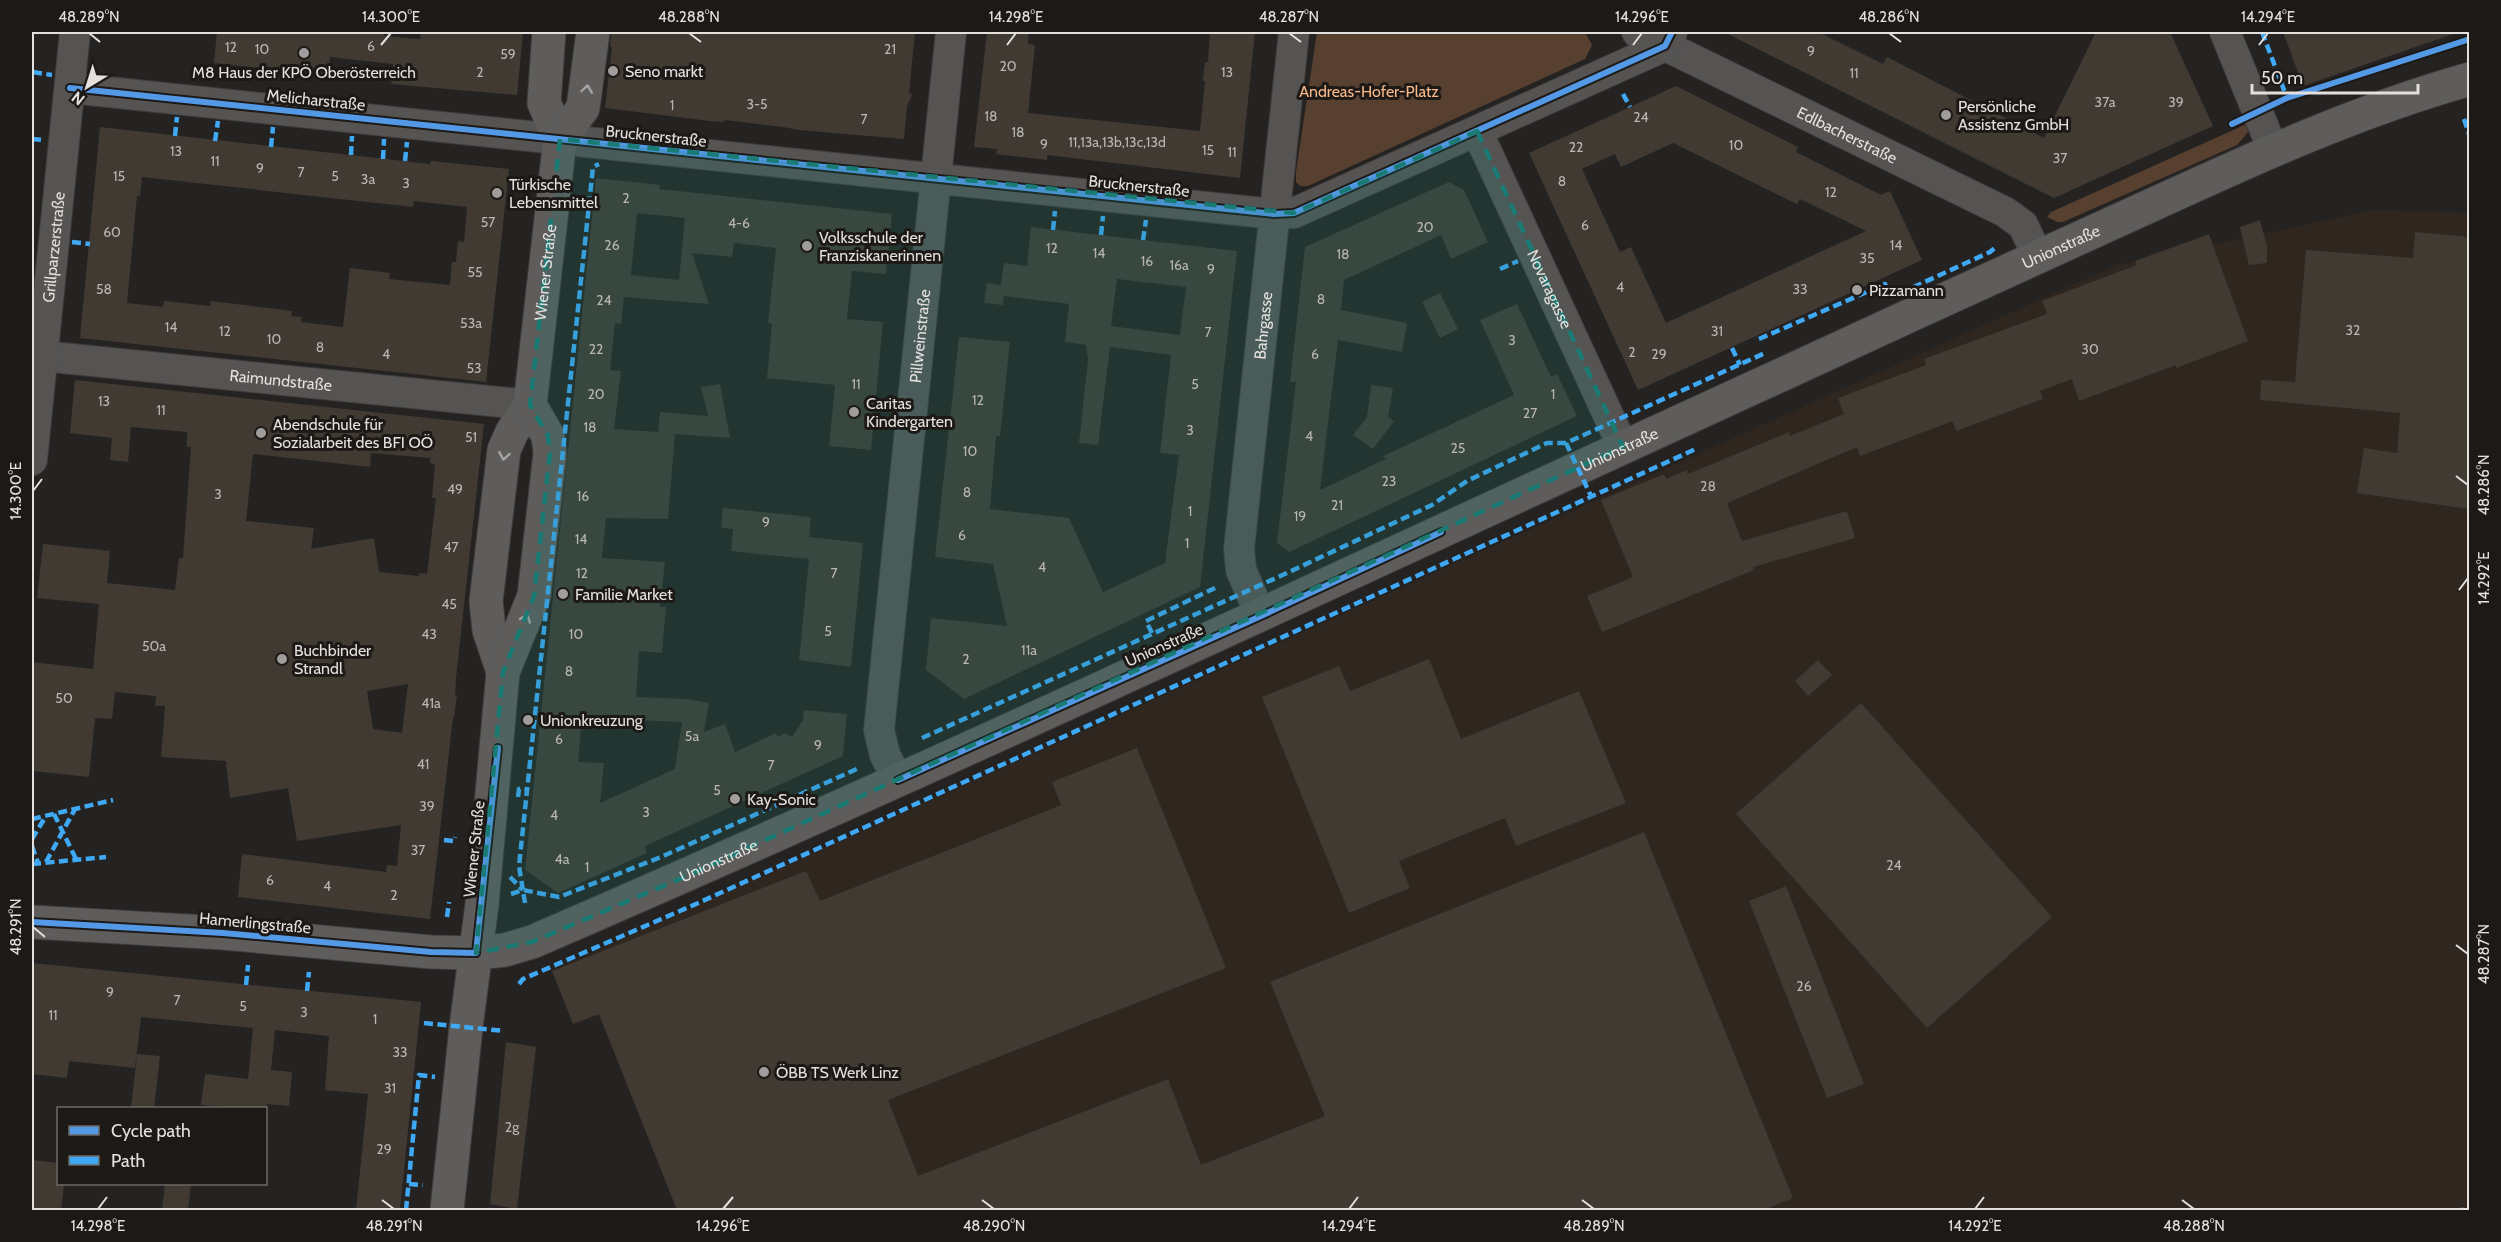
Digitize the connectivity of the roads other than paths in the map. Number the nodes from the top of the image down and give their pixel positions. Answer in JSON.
{"nodes":[{"id":1,"x":75,"y":32,"type":"edge"},
{"id":2,"x":549,"y":32,"type":"edge"},
{"id":3,"x":594,"y":32,"type":"edge"},
{"id":4,"x":951,"y":32,"type":"edge"},
{"id":5,"x":1294,"y":32,"type":"edge"},
{"id":6,"x":1637,"y":32,"type":"edge"},
{"id":7,"x":2225,"y":32,"type":"edge"},
{"id":8,"x":1669,"y":39,"type":"edge"},
{"id":9,"x":2469,"y":79,"type":"edge"},
{"id":10,"x":70,"y":88,"type":"junction"},
{"id":11,"x":1477,"y":131,"type":"junction"},
{"id":12,"x":560,"y":139,"type":"junction"},
{"id":13,"x":2273,"y":150,"type":"junction"},
{"id":14,"x":936,"y":180,"type":"junction"},
{"id":15,"x":1274,"y":214,"type":"junction"},
{"id":16,"x":2038,"y":257,"type":"junction"},
{"id":17,"x":37,"y":355,"type":"edge"},
{"id":18,"x":531,"y":405,"type":"junction"},
{"id":19,"x":1623,"y":447,"type":"junction"},
{"id":20,"x":32,"y":460,"type":"edge"},
{"id":21,"x":1261,"y":616,"type":"junction"},
{"id":22,"x":503,"y":672,"type":"junction"},
{"id":23,"x":898,"y":780,"type":"junction"},
{"id":24,"x":32,"y":922,"type":"edge"},
{"id":25,"x":476,"y":953,"type":"junction"},
{"id":26,"x":447,"y":1210,"type":"edge"}],
"edges":[{"from":1,"to":10,"type":"street","name":"Grillparzerstraße"},
{"from":2,"to":12,"type":"main road"},
{"from":12,"to":3,"type":"main road","one_way":true},
{"from":4,"to":14,"type":"street","name":"Pillweinstraße"},
{"from":5,"to":15,"type":"street","name":"Bahrgasse"},
{"from":6,"to":8,"type":"street","name":"Edlbacherstraße"},
{"from":7,"to":13,"type":"street"},
{"from":8,"to":11,"type":"street","name":"Brucknerstraße"},
{"from":8,"to":16,"type":"street","name":"Edlbacherstraße"},
{"from":9,"to":13,"type":"main road","name":"Unionstraße"},
{"from":10,"to":12,"type":"street","name":"Melicharstraße"},
{"from":10,"to":17,"type":"street","name":"Grillparzerstraße"},
{"from":11,"to":15,"type":"street","name":"Brucknerstraße"},
{"from":11,"to":19,"type":"street","name":"Novaragasse"},
{"from":12,"to":14,"type":"street","name":"Brucknerstraße"},
{"from":12,"to":18,"type":"main road","name":"Wiener Straße"},
{"from":13,"to":16,"type":"main road","name":"Unionstraße"},
{"from":14,"to":15,"type":"street","name":"Brucknerstraße"},
{"from":14,"to":23,"type":"street","name":"Pillweinstraße"},
{"from":15,"to":21,"type":"street","name":"Bahrgasse"},
{"from":16,"to":19,"type":"main road","name":"Unionstraße"},
{"from":17,"to":18,"type":"street","name":"Raimundstraße"},
{"from":17,"to":20,"type":"street","name":"Grillparzerstraße"},
{"from":18,"to":22,"type":"main road","name":"Wiener Straße","one_way":true},
{"from":22,"to":18,"type":"main road","name":"Wiener Straße","one_way":true},
{"from":19,"to":21,"type":"main road","name":"Unionstraße"},
{"from":21,"to":23,"type":"main road","name":"Unionstraße"},
{"from":22,"to":25,"type":"main road","name":"Wiener Straße"},
{"from":23,"to":25,"type":"main road","name":"Unionstraße"},
{"from":24,"to":25,"type":"main road","name":"Hamerlingstraße"},
{"from":25,"to":26,"type":"main road","name":"Wiener Straße"}]}
